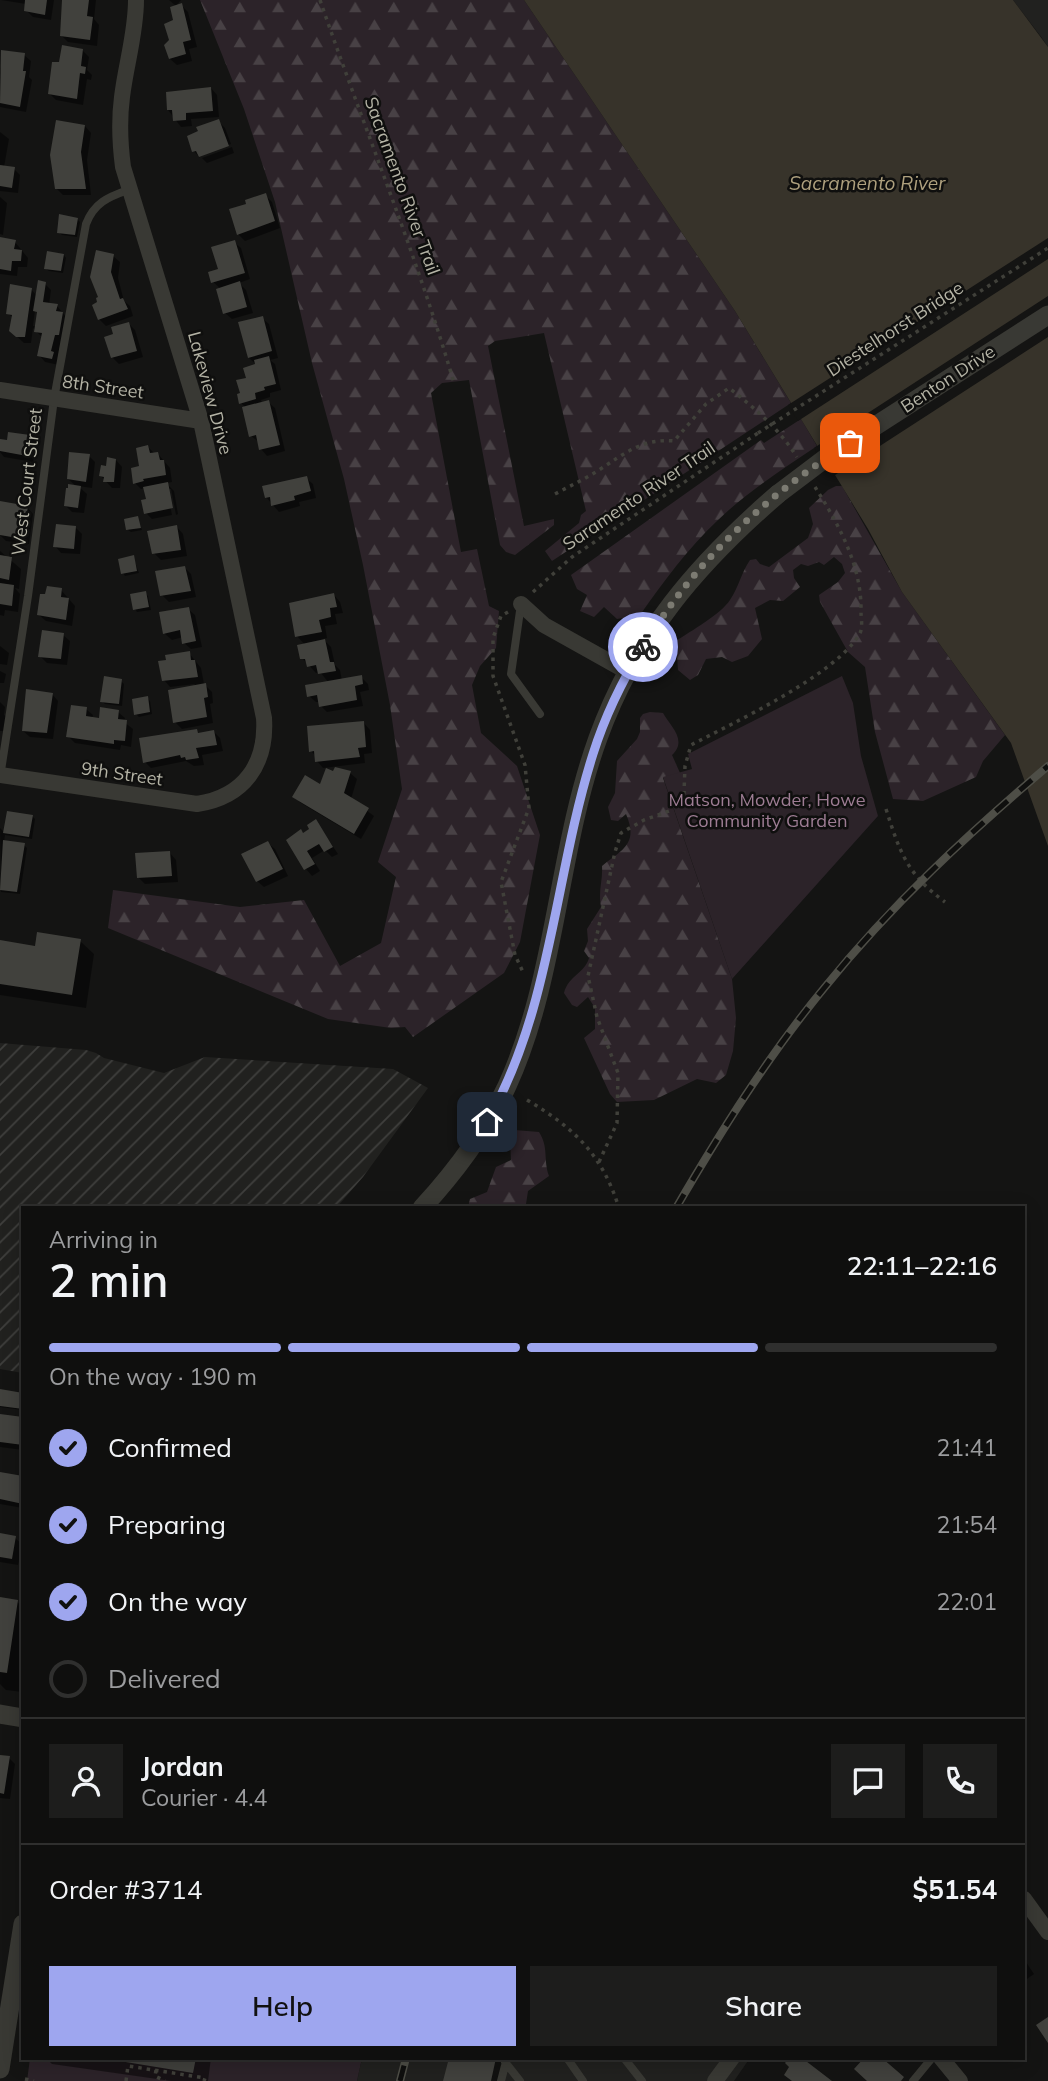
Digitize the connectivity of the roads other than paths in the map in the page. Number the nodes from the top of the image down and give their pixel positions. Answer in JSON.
{"nodes":[{"id":1,"x":136,"y":0,"type":"edge"},
{"id":2,"x":128,"y":190,"type":"junction"},
{"id":3,"x":1048,"y":315,"type":"edge"},
{"id":4,"x":0,"y":390,"type":"edge"},
{"id":5,"x":54,"y":399,"type":"junction"},
{"id":6,"x":201,"y":421,"type":"junction"},
{"id":7,"x":521,"y":604,"type":"joint"},
{"id":8,"x":628,"y":672,"type":"junction"},
{"id":9,"x":540,"y":715,"type":"dead end"},
{"id":10,"x":0,"y":776,"type":"edge"},
{"id":11,"x":235,"y":789,"type":"joint"},
{"id":12,"x":424,"y":1206,"type":"edge"},
{"id":13,"x":0,"y":1714,"type":"edge"},
{"id":14,"x":21,"y":1717,"type":"edge"},
{"id":15,"x":1025,"y":1900,"type":"edge"},
{"id":16,"x":1048,"y":1932,"type":"edge"},
{"id":17,"x":21,"y":1937,"type":"edge"},
{"id":18,"x":506,"y":2060,"type":"edge"},
{"id":19,"x":567,"y":2060,"type":"edge"},
{"id":20,"x":626,"y":2060,"type":"edge"},
{"id":21,"x":731,"y":2060,"type":"edge"},
{"id":22,"x":930,"y":2060,"type":"edge"},
{"id":23,"x":943,"y":2060,"type":"edge"},
{"id":24,"x":0,"y":2069,"type":"edge"},
{"id":25,"x":500,"y":2081,"type":"edge"},
{"id":26,"x":520,"y":2081,"type":"edge"},
{"id":27,"x":583,"y":2081,"type":"edge"},
{"id":28,"x":642,"y":2081,"type":"edge"},
{"id":29,"x":715,"y":2081,"type":"edge"},
{"id":30,"x":913,"y":2081,"type":"edge"},
{"id":31,"x":960,"y":2081,"type":"edge"}],
"edges":[{"from":1,"to":2,"type":"street","name":"Lakeview Drive"},
{"from":2,"to":5,"type":"lane","name":"West Court Street"},
{"from":2,"to":6,"type":"street","name":"Lakeview Drive"},
{"from":3,"to":8,"type":"street","name":"Benton Drive","bridge":true},
{"from":4,"to":5,"type":"street","name":"8th Street"},
{"from":5,"to":6,"type":"street","name":"8th Street"},
{"from":5,"to":10,"type":"lane","name":"West Court Street"},
{"from":6,"to":11,"type":"street","name":"Lakeview Drive"},
{"from":7,"to":8,"type":"street"},
{"from":7,"to":9,"type":"lane"},
{"from":8,"to":12,"type":"street","name":"Benton Drive"},
{"from":10,"to":11,"type":"street","name":"9th Street"},
{"from":13,"to":14,"type":"street"},
{"from":15,"to":16,"type":"street"},
{"from":17,"to":24,"type":"street"},
{"from":18,"to":25,"type":"lane"},
{"from":18,"to":26,"type":"lane"},
{"from":19,"to":27,"type":"lane"},
{"from":20,"to":28,"type":"lane"},
{"from":21,"to":29,"type":"street"},
{"from":22,"to":30,"type":"lane"},
{"from":23,"to":31,"type":"street"}]}
